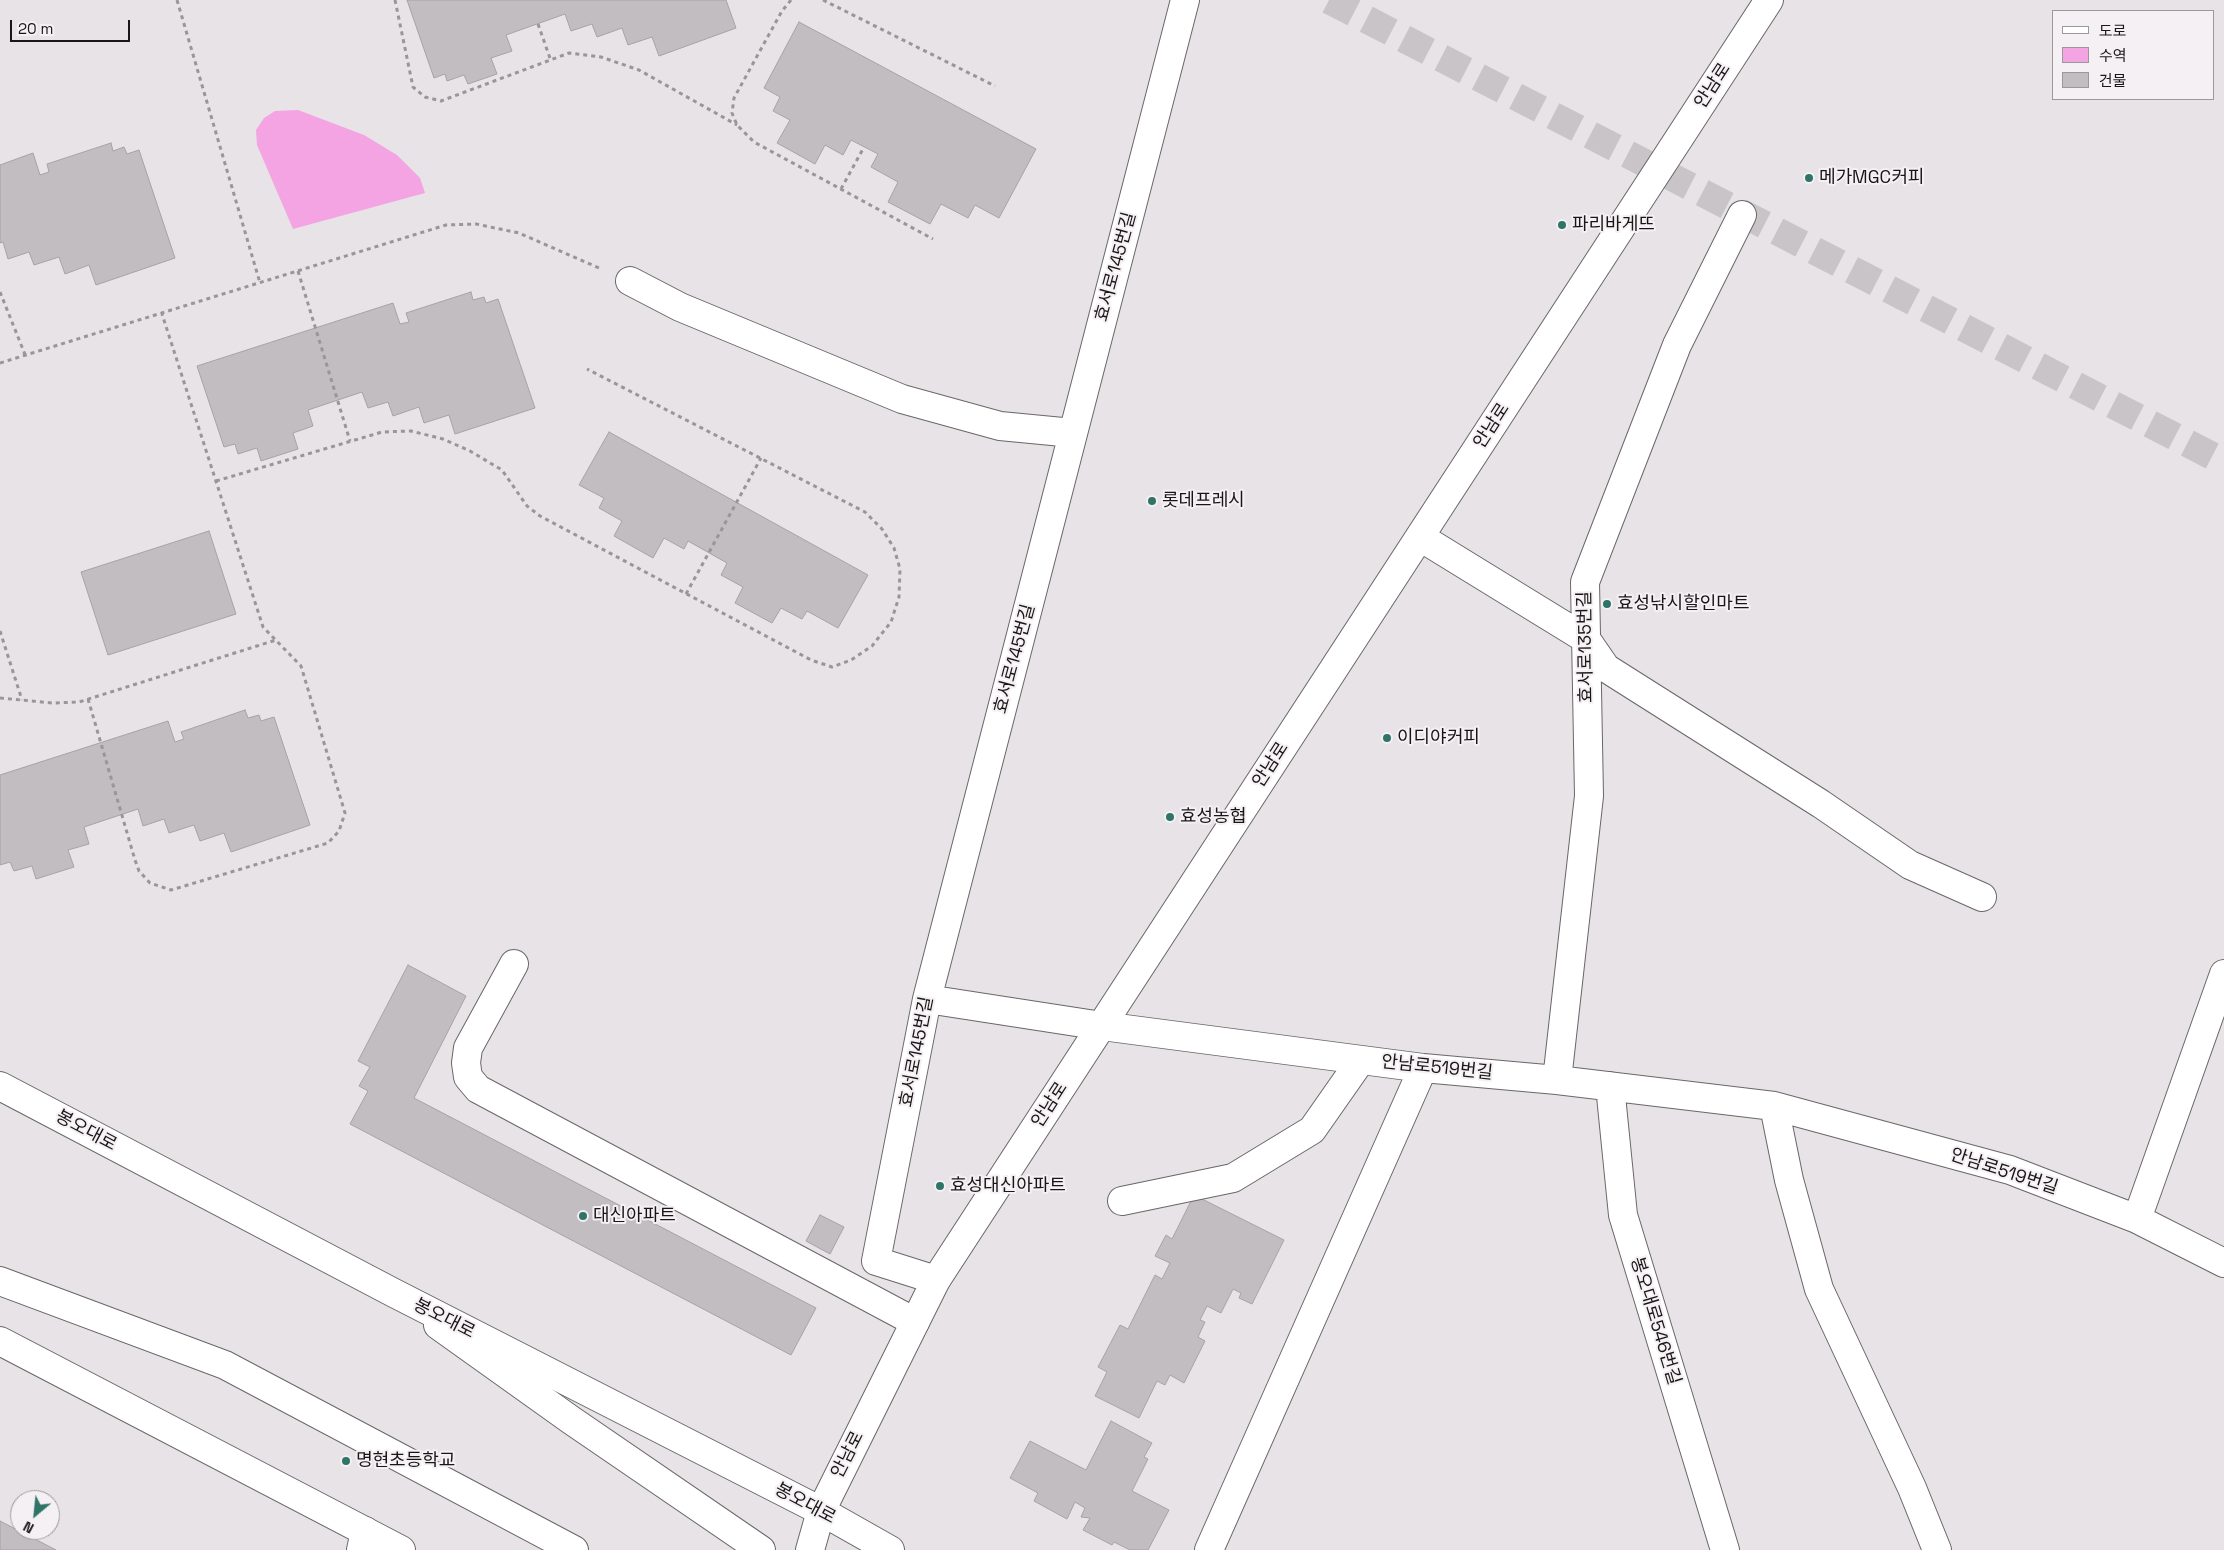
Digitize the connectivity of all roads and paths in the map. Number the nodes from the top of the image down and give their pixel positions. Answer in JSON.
{"nodes":[{"id":1,"x":177,"y":0,"type":"edge"},
{"id":2,"x":394,"y":0,"type":"edge"},
{"id":3,"x":790,"y":0,"type":"edge"},
{"id":4,"x":822,"y":0,"type":"edge"},
{"id":5,"x":1185,"y":0,"type":"edge"},
{"id":6,"x":1769,"y":0,"type":"edge"},
{"id":7,"x":538,"y":24,"type":"dead end"},
{"id":8,"x":551,"y":61,"type":"junction"},
{"id":9,"x":995,"y":86,"type":"dead end"},
{"id":10,"x":738,"y":125,"type":"junction"},
{"id":11,"x":864,"y":147,"type":"dead end"},
{"id":12,"x":841,"y":189,"type":"junction"},
{"id":13,"x":1742,"y":215,"type":"dead end"},
{"id":14,"x":933,"y":239,"type":"dead end"},
{"id":15,"x":298,"y":271,"type":"junction"},
{"id":16,"x":630,"y":282,"type":"joint"},
{"id":17,"x":260,"y":283,"type":"junction"},
{"id":18,"x":0,"y":292,"type":"edge"},
{"id":19,"x":162,"y":314,"type":"junction"},
{"id":20,"x":26,"y":357,"type":"junction"},
{"id":21,"x":0,"y":364,"type":"edge"},
{"id":22,"x":587,"y":369,"type":"dead end"},
{"id":23,"x":1073,"y":433,"type":"junction"},
{"id":24,"x":350,"y":441,"type":"junction"},
{"id":25,"x":761,"y":458,"type":"junction"},
{"id":26,"x":216,"y":481,"type":"junction"},
{"id":27,"x":1420,"y":537,"type":"junction"},
{"id":28,"x":686,"y":594,"type":"junction"},
{"id":29,"x":0,"y":631,"type":"edge"},
{"id":30,"x":1586,"y":639,"type":"junction"},
{"id":31,"x":276,"y":640,"type":"junction"},
{"id":32,"x":0,"y":698,"type":"edge"},
{"id":33,"x":88,"y":699,"type":"junction"},
{"id":34,"x":22,"y":700,"type":"junction"},
{"id":35,"x":1982,"y":897,"type":"dead end"},
{"id":36,"x":514,"y":964,"type":"dead end"},
{"id":37,"x":2224,"y":974,"type":"edge"},
{"id":38,"x":927,"y":999,"type":"junction"},
{"id":39,"x":1102,"y":1026,"type":"junction"},
{"id":40,"x":1360,"y":1060,"type":"junction"},
{"id":41,"x":1423,"y":1068,"type":"junction"},
{"id":42,"x":1557,"y":1080,"type":"junction"},
{"id":43,"x":0,"y":1086,"type":"edge"},
{"id":44,"x":1610,"y":1086,"type":"junction"},
{"id":45,"x":1774,"y":1106,"type":"junction"},
{"id":46,"x":1122,"y":1201,"type":"dead end"},
{"id":47,"x":2137,"y":1220,"type":"junction"},
{"id":48,"x":2224,"y":1263,"type":"edge"},
{"id":49,"x":936,"y":1280,"type":"junction"},
{"id":50,"x":0,"y":1281,"type":"edge"},
{"id":51,"x":394,"y":1293,"type":"junction"},
{"id":52,"x":915,"y":1322,"type":"junction"},
{"id":53,"x":0,"y":1341,"type":"edge"},
{"id":54,"x":820,"y":1511,"type":"junction"},
{"id":55,"x":363,"y":1540,"type":"edge"},
{"id":56,"x":400,"y":1550,"type":"edge"},
{"id":57,"x":574,"y":1550,"type":"edge"},
{"id":58,"x":761,"y":1550,"type":"edge"},
{"id":59,"x":810,"y":1550,"type":"edge"},
{"id":60,"x":890,"y":1550,"type":"edge"},
{"id":61,"x":1209,"y":1550,"type":"edge"},
{"id":62,"x":1725,"y":1550,"type":"edge"},
{"id":63,"x":1937,"y":1550,"type":"edge"}],
"edges":[{"from":1,"to":17,"type":"path"},
{"from":2,"to":8,"type":"path"},
{"from":3,"to":10,"type":"path"},
{"from":4,"to":9,"type":"path"},
{"from":5,"to":23,"type":"street","name":"효서로145번길"},
{"from":6,"to":27,"type":"street","name":"안남로"},
{"from":7,"to":8,"type":"path"},
{"from":8,"to":10,"type":"path"},
{"from":10,"to":12,"type":"path"},
{"from":11,"to":12,"type":"path"},
{"from":12,"to":14,"type":"path"},
{"from":13,"to":30,"type":"street","name":"효서로135번길"},
{"from":15,"to":16,"type":"path"},
{"from":15,"to":17,"type":"path"},
{"from":15,"to":24,"type":"path"},
{"from":16,"to":23,"type":"street"},
{"from":17,"to":19,"type":"path"},
{"from":18,"to":20,"type":"path"},
{"from":19,"to":20,"type":"path"},
{"from":19,"to":26,"type":"path"},
{"from":20,"to":21,"type":"path"},
{"from":22,"to":25,"type":"path"},
{"from":23,"to":38,"type":"street","name":"효서로145번길"},
{"from":24,"to":26,"type":"path"},
{"from":24,"to":28,"type":"path"},
{"from":25,"to":28,"type":"path"},
{"from":25,"to":28,"type":"path"},
{"from":26,"to":31,"type":"path"},
{"from":27,"to":30,"type":"street"},
{"from":27,"to":39,"type":"street","name":"안남로"},
{"from":29,"to":34,"type":"path"},
{"from":30,"to":35,"type":"street"},
{"from":30,"to":42,"type":"street","name":"효서로135번길"},
{"from":31,"to":33,"type":"path"},
{"from":31,"to":33,"type":"path"},
{"from":32,"to":34,"type":"path"},
{"from":33,"to":34,"type":"path"},
{"from":36,"to":52,"type":"street"},
{"from":37,"to":47,"type":"street"},
{"from":38,"to":39,"type":"street","name":"안남로519번길"},
{"from":38,"to":49,"type":"street","name":"효서로145번길"},
{"from":39,"to":40,"type":"street","name":"안남로519번길"},
{"from":39,"to":49,"type":"street","name":"안남로"},
{"from":40,"to":41,"type":"street","name":"안남로519번길"},
{"from":40,"to":46,"type":"street"},
{"from":41,"to":42,"type":"street","name":"안남로519번길"},
{"from":41,"to":61,"type":"street"},
{"from":42,"to":44,"type":"street","name":"안남로519번길"},
{"from":43,"to":51,"type":"street","name":"봉오대로"},
{"from":44,"to":45,"type":"street","name":"안남로519번길"},
{"from":44,"to":62,"type":"street","name":"봉오대로546번길"},
{"from":45,"to":47,"type":"street","name":"안남로519번길"},
{"from":45,"to":63,"type":"street"},
{"from":47,"to":48,"type":"street","name":"안남로519번길"},
{"from":49,"to":52,"type":"street","name":"안남로"},
{"from":50,"to":57,"type":"street"},
{"from":51,"to":54,"type":"street","name":"봉오대로"},
{"from":51,"to":58,"type":"street"},
{"from":52,"to":54,"type":"street","name":"안남로"},
{"from":53,"to":55,"type":"street"},
{"from":54,"to":59,"type":"street","name":"안남로"},
{"from":54,"to":60,"type":"street","name":"봉오대로"},
{"from":55,"to":56,"type":"street"}]}
